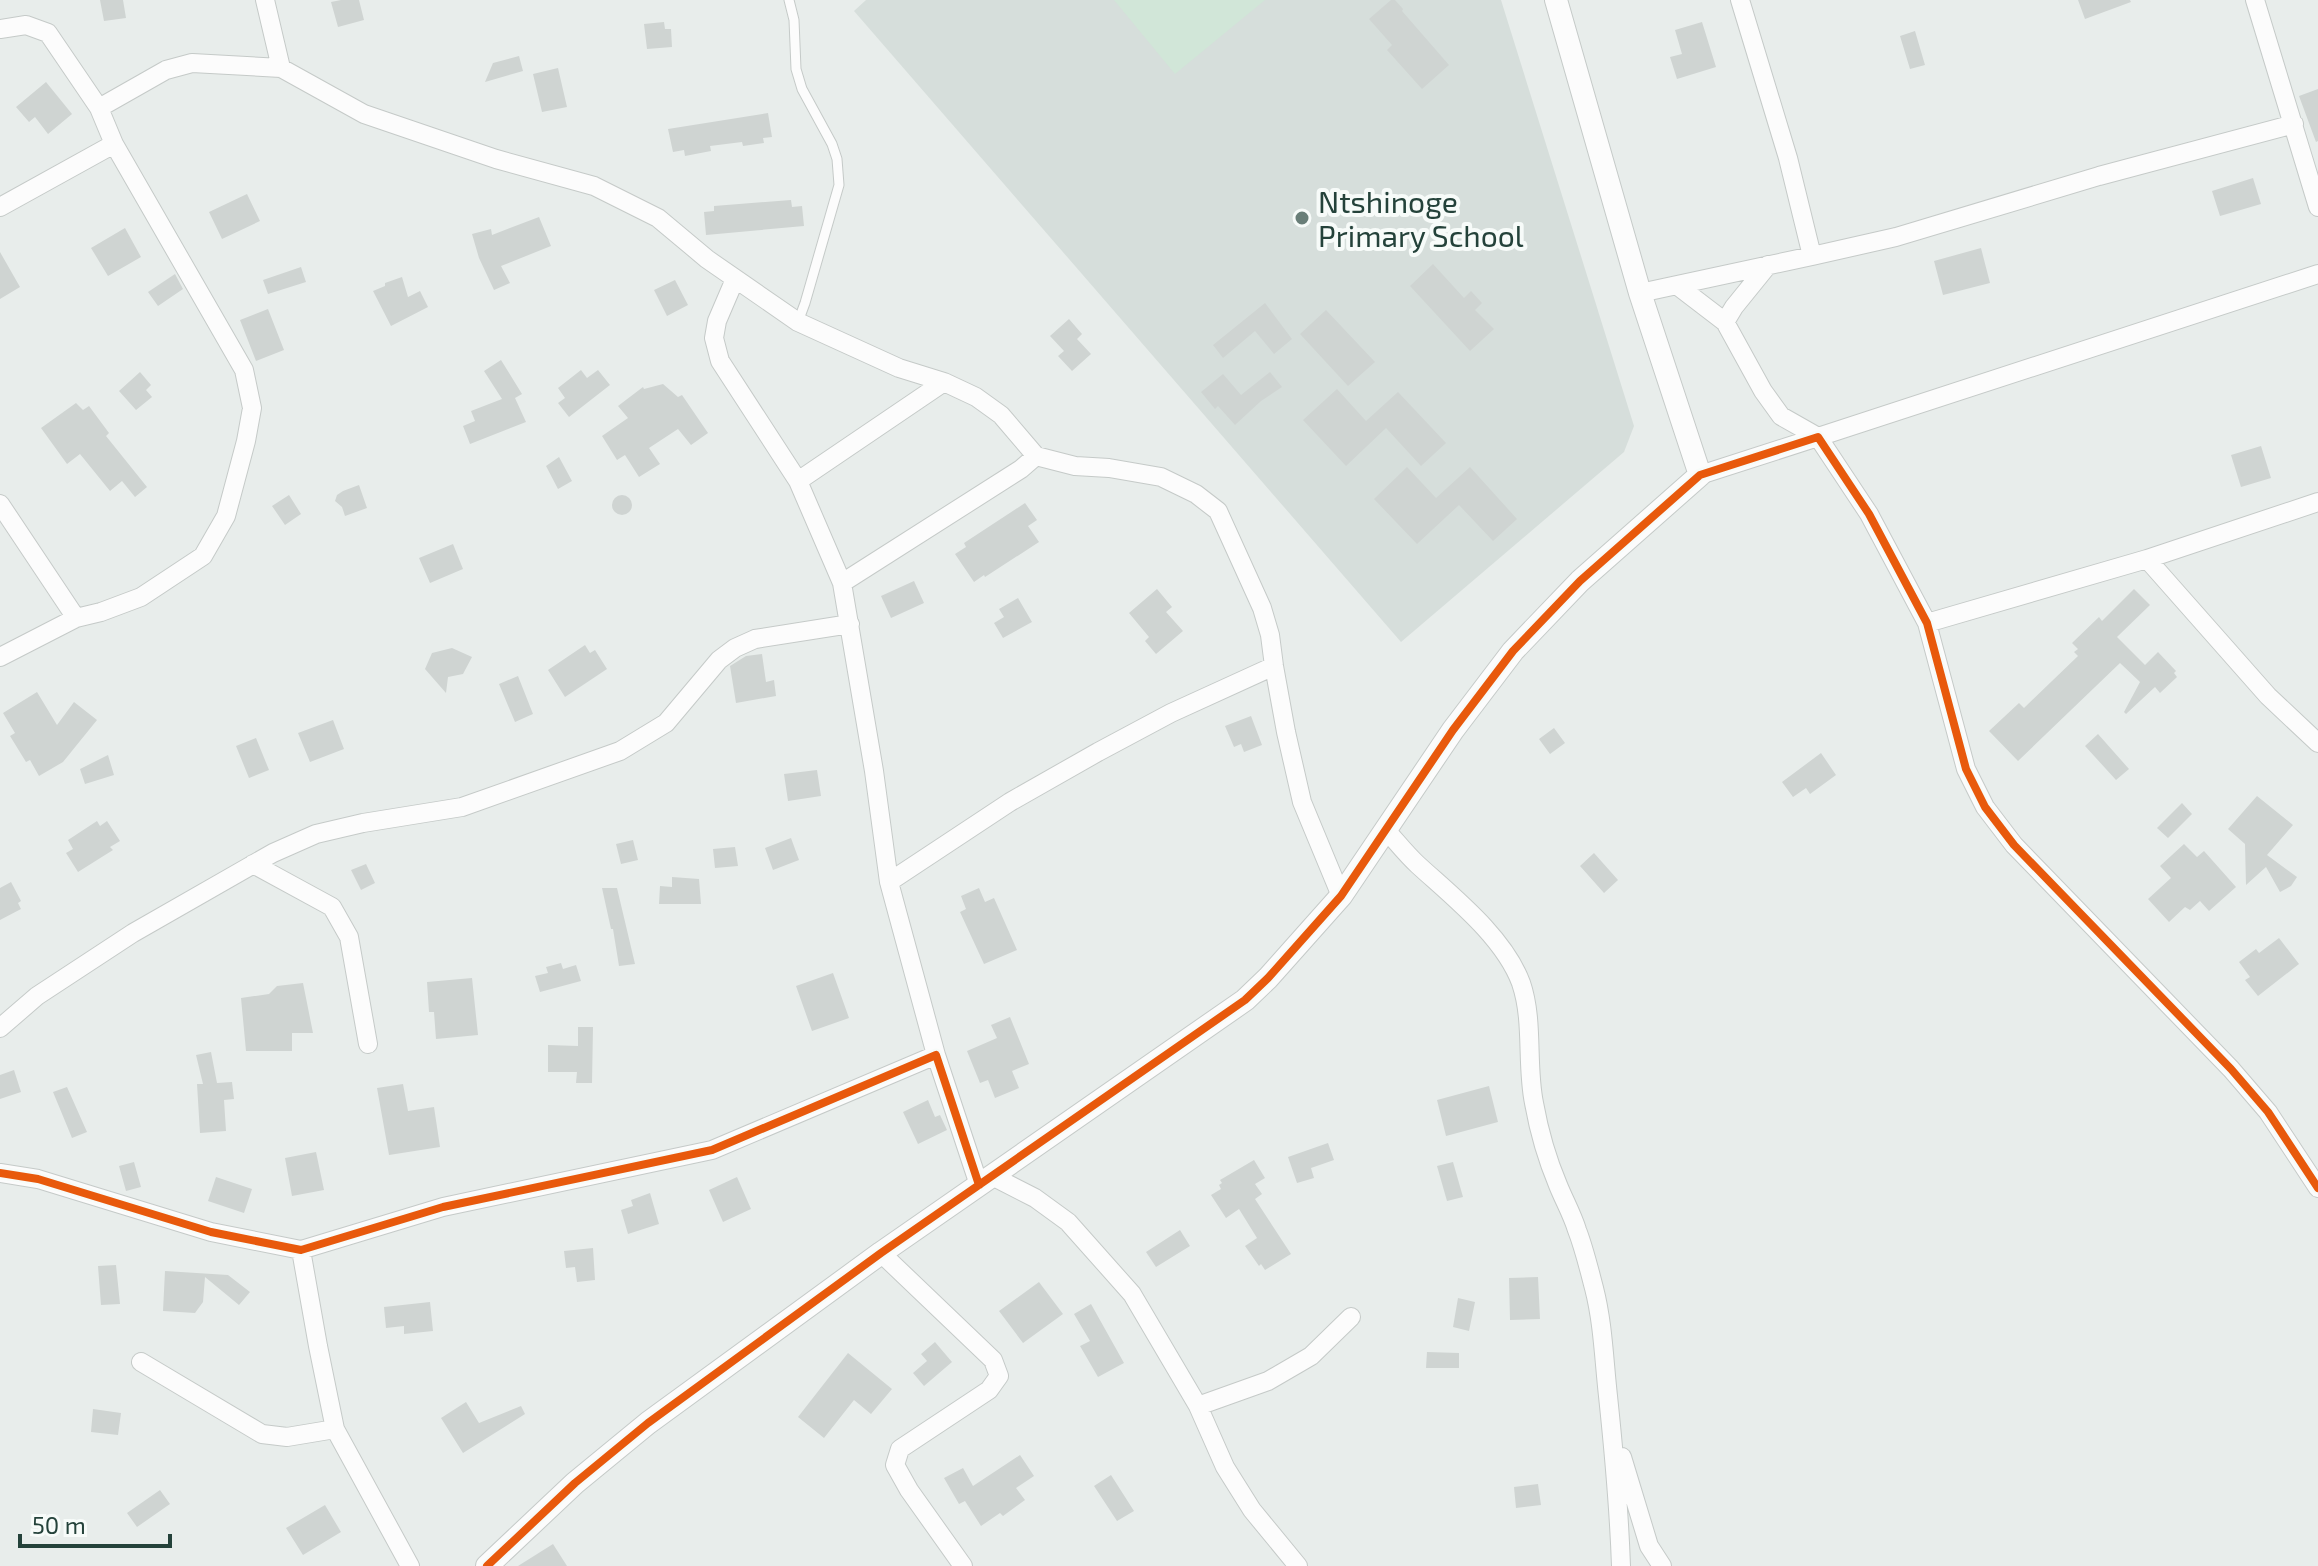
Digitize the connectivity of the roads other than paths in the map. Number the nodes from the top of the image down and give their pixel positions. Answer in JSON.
{"nodes":[{"id":1,"x":265,"y":0,"type":"edge"},
{"id":2,"x":789,"y":0,"type":"edge"},
{"id":3,"x":1556,"y":0,"type":"edge"},
{"id":4,"x":1740,"y":0,"type":"edge"},
{"id":5,"x":2255,"y":0,"type":"edge"},
{"id":6,"x":0,"y":29,"type":"edge"},
{"id":7,"x":281,"y":68,"type":"junction"},
{"id":8,"x":99,"y":108,"type":"junction"},
{"id":9,"x":2294,"y":124,"type":"junction"},
{"id":10,"x":114,"y":144,"type":"junction"},
{"id":11,"x":0,"y":207,"type":"edge"},
{"id":12,"x":2318,"y":207,"type":"edge"},
{"id":13,"x":1812,"y":256,"type":"junction"},
{"id":14,"x":1768,"y":265,"type":"junction"},
{"id":15,"x":2318,"y":274,"type":"edge"},
{"id":16,"x":735,"y":279,"type":"junction"},
{"id":17,"x":1678,"y":286,"type":"junction"},
{"id":18,"x":1640,"y":293,"type":"junction"},
{"id":19,"x":798,"y":322,"type":"junction"},
{"id":20,"x":1725,"y":322,"type":"junction"},
{"id":21,"x":944,"y":382,"type":"junction"},
{"id":22,"x":1818,"y":437,"type":"junction"},
{"id":23,"x":1036,"y":456,"type":"junction"},
{"id":24,"x":1700,"y":475,"type":"junction"},
{"id":25,"x":798,"y":481,"type":"junction"},
{"id":26,"x":2318,"y":502,"type":"edge"},
{"id":27,"x":0,"y":504,"type":"edge"},
{"id":28,"x":2147,"y":559,"type":"junction"},
{"id":29,"x":842,"y":583,"type":"junction"},
{"id":30,"x":76,"y":618,"type":"junction"},
{"id":31,"x":1927,"y":623,"type":"junction"},
{"id":32,"x":850,"y":624,"type":"junction"},
{"id":33,"x":0,"y":657,"type":"edge"},
{"id":34,"x":1274,"y":666,"type":"junction"},
{"id":35,"x":2318,"y":743,"type":"edge"},
{"id":36,"x":1385,"y":829,"type":"junction"},
{"id":37,"x":253,"y":864,"type":"junction"},
{"id":38,"x":889,"y":882,"type":"junction"},
{"id":39,"x":1341,"y":896,"type":"junction"},
{"id":40,"x":0,"y":1028,"type":"edge"},
{"id":41,"x":368,"y":1044,"type":"dead end"},
{"id":42,"x":936,"y":1055,"type":"junction"},
{"id":43,"x":2312,"y":1167,"type":"edge"},
{"id":44,"x":0,"y":1173,"type":"edge"},
{"id":45,"x":985,"y":1180,"type":"junction"},
{"id":46,"x":2318,"y":1188,"type":"edge"},
{"id":47,"x":301,"y":1250,"type":"junction"},
{"id":48,"x":881,"y":1253,"type":"junction"},
{"id":49,"x":1351,"y":1317,"type":"dead end"},
{"id":50,"x":141,"y":1362,"type":"dead end"},
{"id":51,"x":1198,"y":1406,"type":"junction"},
{"id":52,"x":1612,"y":1424,"type":"junction"},
{"id":53,"x":335,"y":1429,"type":"junction"},
{"id":54,"x":410,"y":1566,"type":"edge"},
{"id":55,"x":487,"y":1566,"type":"edge"},
{"id":56,"x":963,"y":1566,"type":"edge"},
{"id":57,"x":1298,"y":1566,"type":"edge"},
{"id":58,"x":1621,"y":1566,"type":"edge"},
{"id":59,"x":1662,"y":1566,"type":"edge"}],
"edges":[{"from":1,"to":7,"type":"street"},
{"from":2,"to":19,"type":"lane"},
{"from":3,"to":18,"type":"street"},
{"from":4,"to":13,"type":"street"},
{"from":5,"to":9,"type":"street"},
{"from":6,"to":8,"type":"street"},
{"from":7,"to":8,"type":"street"},
{"from":7,"to":16,"type":"street"},
{"from":8,"to":10,"type":"street"},
{"from":9,"to":12,"type":"street"},
{"from":9,"to":13,"type":"street"},
{"from":10,"to":11,"type":"street"},
{"from":10,"to":30,"type":"street"},
{"from":13,"to":14,"type":"street"},
{"from":14,"to":17,"type":"street"},
{"from":14,"to":20,"type":"street"},
{"from":15,"to":22,"type":"street"},
{"from":16,"to":19,"type":"street"},
{"from":16,"to":25,"type":"street"},
{"from":17,"to":18,"type":"street"},
{"from":17,"to":20,"type":"street"},
{"from":18,"to":24,"type":"street"},
{"from":19,"to":21,"type":"street"},
{"from":20,"to":22,"type":"street"},
{"from":21,"to":23,"type":"street"},
{"from":21,"to":25,"type":"street"},
{"from":22,"to":24,"type":"street"},
{"from":22,"to":31,"type":"street"},
{"from":23,"to":29,"type":"street"},
{"from":23,"to":34,"type":"street"},
{"from":24,"to":36,"type":"street"},
{"from":25,"to":29,"type":"street"},
{"from":26,"to":28,"type":"street"},
{"from":27,"to":30,"type":"street"},
{"from":28,"to":31,"type":"street"},
{"from":28,"to":35,"type":"street"},
{"from":29,"to":32,"type":"street"},
{"from":30,"to":33,"type":"street"},
{"from":31,"to":43,"type":"street"},
{"from":32,"to":37,"type":"street"},
{"from":32,"to":38,"type":"street"},
{"from":34,"to":38,"type":"street"},
{"from":34,"to":39,"type":"street"},
{"from":36,"to":39,"type":"street"},
{"from":36,"to":52,"type":"street"},
{"from":37,"to":40,"type":"street"},
{"from":37,"to":41,"type":"street"},
{"from":38,"to":42,"type":"street"},
{"from":39,"to":45,"type":"street"},
{"from":42,"to":45,"type":"street"},
{"from":42,"to":47,"type":"street"},
{"from":43,"to":46,"type":"street"},
{"from":44,"to":47,"type":"street"},
{"from":45,"to":48,"type":"street"},
{"from":45,"to":51,"type":"street"},
{"from":47,"to":53,"type":"street"},
{"from":48,"to":55,"type":"street"},
{"from":48,"to":56,"type":"street"},
{"from":49,"to":51,"type":"street"},
{"from":50,"to":53,"type":"street"},
{"from":51,"to":57,"type":"street"},
{"from":52,"to":58,"type":"street"},
{"from":52,"to":59,"type":"street"},
{"from":53,"to":54,"type":"street"}]}
